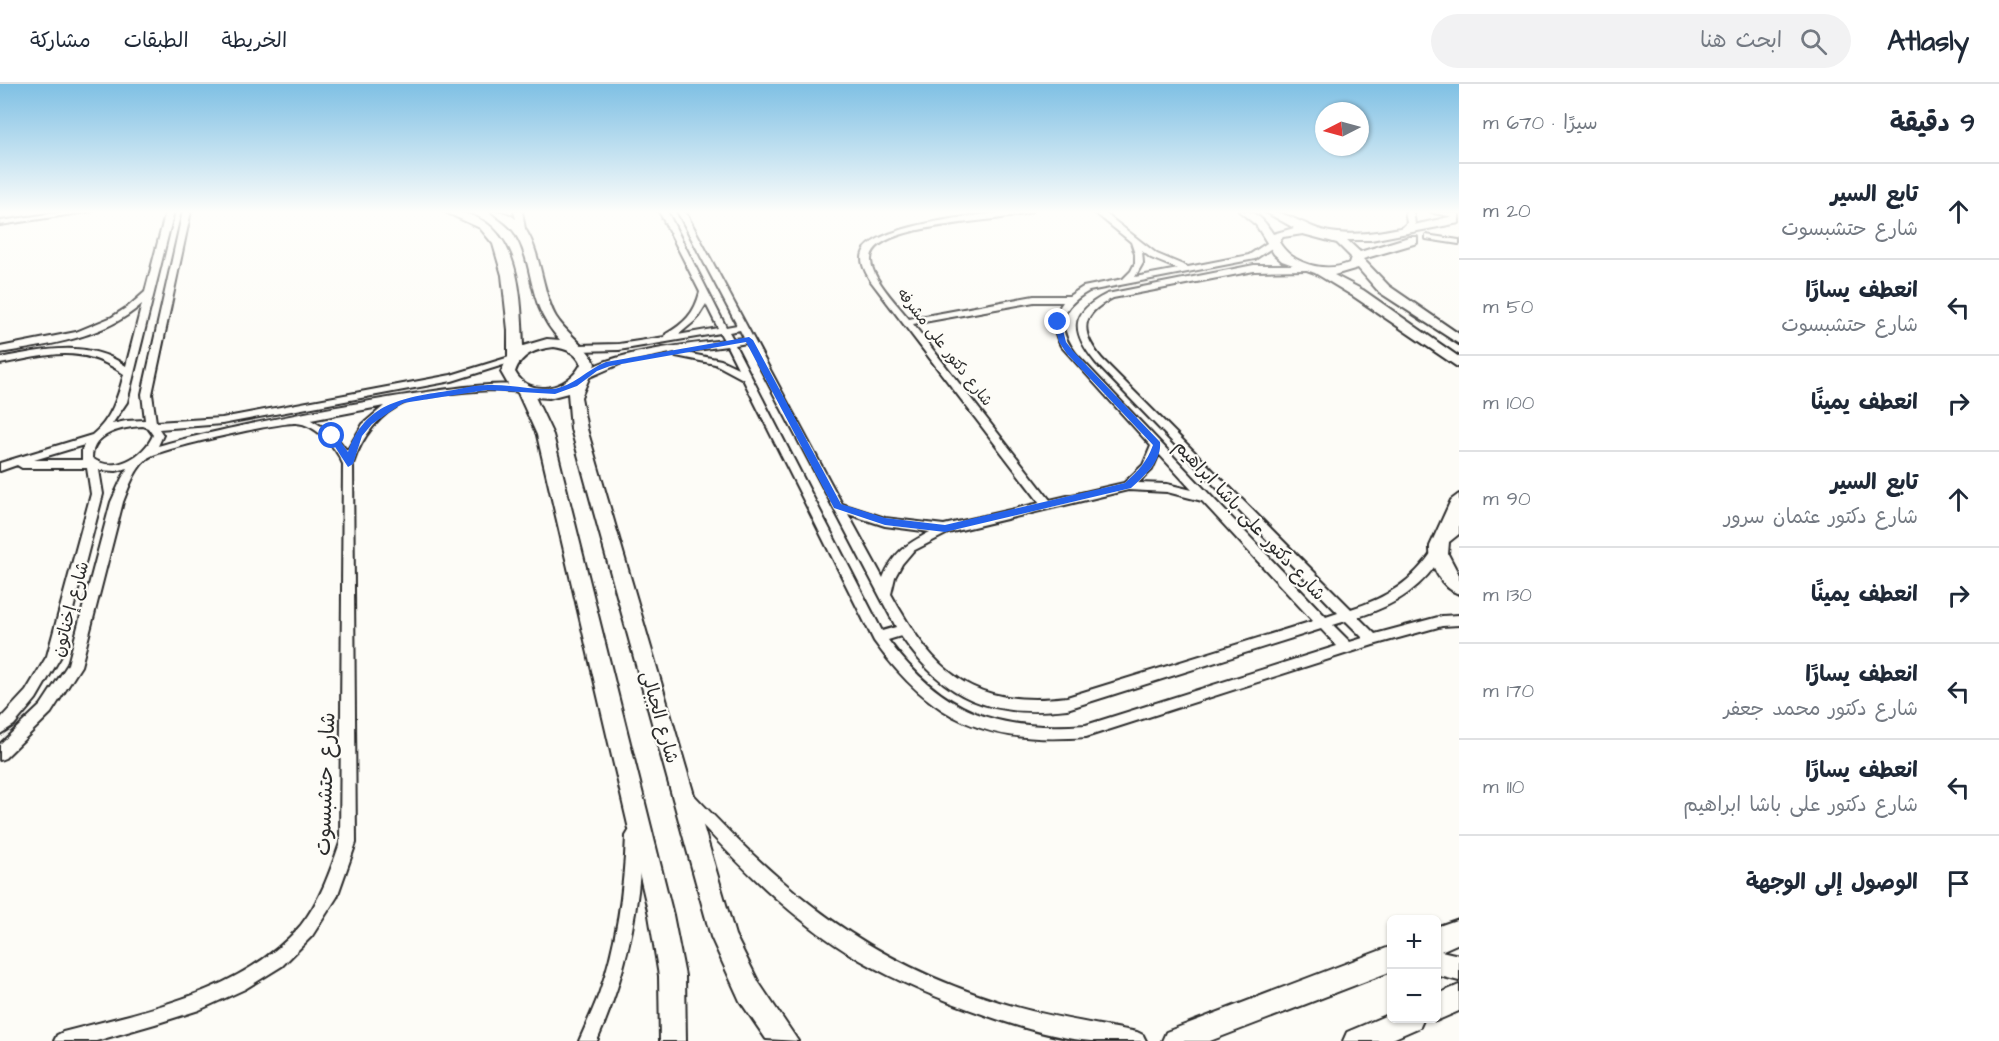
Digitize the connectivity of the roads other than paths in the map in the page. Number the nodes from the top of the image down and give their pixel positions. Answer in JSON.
{"nodes":[{"id":1,"x":159,"y":256,"type":"edge"},
{"id":2,"x":177,"y":256,"type":"edge"},
{"id":3,"x":502,"y":256,"type":"edge"},
{"id":4,"x":530,"y":256,"type":"edge"},
{"id":5,"x":686,"y":256,"type":"edge"},
{"id":6,"x":706,"y":256,"type":"edge"},
{"id":7,"x":867,"y":256,"type":"edge"},
{"id":8,"x":1139,"y":256,"type":"edge"},
{"id":9,"x":1155,"y":256,"type":"edge"},
{"id":10,"x":1254,"y":256,"type":"edge"},
{"id":11,"x":1284,"y":256,"type":"edge"},
{"id":12,"x":1355,"y":256,"type":"edge"},
{"id":13,"x":1365,"y":256,"type":"edge"},
{"id":14,"x":1357,"y":259,"type":"junction"},
{"id":15,"x":1308,"y":267,"type":"junction"},
{"id":16,"x":1187,"y":269,"type":"junction"},
{"id":17,"x":1126,"y":280,"type":"junction"},
{"id":18,"x":704,"y":292,"type":"junction"},
{"id":19,"x":149,"y":294,"type":"junction"},
{"id":20,"x":1069,"y":299,"type":"junction"},
{"id":21,"x":907,"y":322,"type":"junction"},
{"id":22,"x":1058,"y":322,"type":"junction"},
{"id":23,"x":1080,"y":326,"type":"junction"},
{"id":24,"x":742,"y":327,"type":"junction"},
{"id":25,"x":723,"y":330,"type":"junction"},
{"id":26,"x":661,"y":340,"type":"junction"},
{"id":27,"x":749,"y":340,"type":"junction"},
{"id":28,"x":1459,"y":340,"type":"edge"},
{"id":29,"x":729,"y":343,"type":"junction"},
{"id":30,"x":576,"y":347,"type":"junction"},
{"id":31,"x":0,"y":351,"type":"edge"},
{"id":32,"x":666,"y":353,"type":"junction"},
{"id":33,"x":514,"y":358,"type":"junction"},
{"id":34,"x":0,"y":361,"type":"edge"},
{"id":35,"x":1459,"y":364,"type":"edge"},
{"id":36,"x":129,"y":373,"type":"junction"},
{"id":37,"x":747,"y":377,"type":"junction"},
{"id":38,"x":582,"y":378,"type":"junction"},
{"id":39,"x":522,"y":389,"type":"junction"},
{"id":40,"x":400,"y":401,"type":"junction"},
{"id":41,"x":299,"y":420,"type":"junction"},
{"id":42,"x":152,"y":425,"type":"junction"},
{"id":43,"x":98,"y":436,"type":"junction"},
{"id":44,"x":1157,"y":444,"type":"junction"},
{"id":45,"x":145,"y":455,"type":"junction"},
{"id":46,"x":91,"y":464,"type":"junction"},
{"id":47,"x":348,"y":464,"type":"junction"},
{"id":48,"x":12,"y":465,"type":"junction"},
{"id":49,"x":0,"y":467,"type":"edge"},
{"id":50,"x":1128,"y":486,"type":"junction"},
{"id":51,"x":1208,"y":499,"type":"junction"},
{"id":52,"x":1459,"y":500,"type":"edge"},
{"id":53,"x":1048,"y":505,"type":"junction"},
{"id":54,"x":837,"y":506,"type":"junction"},
{"id":55,"x":1453,"y":528,"type":"edge"},
{"id":56,"x":945,"y":529,"type":"junction"},
{"id":57,"x":1438,"y":552,"type":"junction"},
{"id":58,"x":1459,"y":587,"type":"edge"},
{"id":59,"x":885,"y":595,"type":"junction"},
{"id":60,"x":1348,"y":615,"type":"junction"},
{"id":61,"x":1459,"y":620,"type":"edge"},
{"id":62,"x":1324,"y":623,"type":"junction"},
{"id":63,"x":904,"y":630,"type":"junction"},
{"id":64,"x":879,"y":637,"type":"junction"},
{"id":65,"x":1373,"y":640,"type":"junction"},
{"id":66,"x":1347,"y":648,"type":"junction"},
{"id":67,"x":0,"y":728,"type":"edge"},
{"id":68,"x":0,"y":753,"type":"edge"},
{"id":69,"x":681,"y":791,"type":"junction"},
{"id":70,"x":635,"y":808,"type":"junction"},
{"id":71,"x":1459,"y":931,"type":"edge"},
{"id":72,"x":1441,"y":938,"type":"edge"},
{"id":73,"x":1387,"y":960,"type":"edge"},
{"id":74,"x":1441,"y":963,"type":"edge"},
{"id":75,"x":1459,"y":968,"type":"edge"},
{"id":76,"x":1459,"y":998,"type":"edge"},
{"id":77,"x":1441,"y":1006,"type":"edge"},
{"id":78,"x":1399,"y":1023,"type":"edge"},
{"id":79,"x":63,"y":1041,"type":"edge"},
{"id":80,"x":588,"y":1041,"type":"edge"},
{"id":81,"x":673,"y":1041,"type":"edge"},
{"id":82,"x":785,"y":1041,"type":"edge"},
{"id":83,"x":1137,"y":1041,"type":"edge"},
{"id":84,"x":1175,"y":1041,"type":"edge"},
{"id":85,"x":1356,"y":1041,"type":"edge"}],
"edges":[{"from":1,"to":19,"type":"street"},
{"from":2,"to":42,"type":"street"},
{"from":3,"to":33,"type":"street"},
{"from":4,"to":30,"type":"street"},
{"from":5,"to":18,"type":"street"},
{"from":6,"to":24,"type":"street"},
{"from":7,"to":21,"type":"street","name":"شارع دكتور على مشرفه"},
{"from":8,"to":17,"type":"street"},
{"from":9,"to":16,"type":"street"},
{"from":10,"to":16,"type":"street"},
{"from":11,"to":15,"type":"street"},
{"from":12,"to":14,"type":"street"},
{"from":13,"to":14,"type":"street"},
{"from":14,"to":15,"type":"street"},
{"from":14,"to":28,"type":"street"},
{"from":15,"to":23,"type":"street"},
{"from":15,"to":35,"type":"street"},
{"from":16,"to":17,"type":"street"},
{"from":17,"to":20,"type":"street"},
{"from":18,"to":25,"type":"street"},
{"from":18,"to":26,"type":"street"},
{"from":19,"to":31,"type":"street"},
{"from":19,"to":36,"type":"street"},
{"from":20,"to":21,"type":"street"},
{"from":20,"to":22,"type":"street"},
{"from":21,"to":53,"type":"street","name":"شارع دكتور على مشرفه"},
{"from":22,"to":23,"type":"street"},
{"from":22,"to":44,"type":"street","name":"شارع دكتور على باشا ابراهيم"},
{"from":23,"to":60,"type":"street","name":"شارع دكتور على باشا ابراهيم"},
{"from":24,"to":25,"type":"street"},
{"from":24,"to":27,"type":"street"},
{"from":25,"to":26,"type":"street"},
{"from":25,"to":29,"type":"street"},
{"from":26,"to":30,"type":"street"},
{"from":27,"to":29,"type":"street"},
{"from":27,"to":54,"type":"street"},
{"from":29,"to":32,"type":"street"},
{"from":29,"to":37,"type":"street"},
{"from":30,"to":33,"type":"street"},
{"from":30,"to":38,"type":"street"},
{"from":32,"to":37,"type":"street"},
{"from":32,"to":38,"type":"street"},
{"from":33,"to":39,"type":"street"},
{"from":33,"to":42,"type":"street"},
{"from":34,"to":36,"type":"street"},
{"from":36,"to":43,"type":"street"},
{"from":37,"to":64,"type":"street"},
{"from":38,"to":39,"type":"street"},
{"from":38,"to":69,"type":"street","name":"شارع الجبالى"},
{"from":39,"to":40,"type":"street"},
{"from":39,"to":70,"type":"street"},
{"from":40,"to":41,"type":"street"},
{"from":40,"to":47,"type":"street","name":"شارع حتشبسوت"},
{"from":41,"to":45,"type":"street"},
{"from":41,"to":47,"type":"street","name":"شارع حتشبسوت"},
{"from":42,"to":43,"type":"street"},
{"from":42,"to":45,"type":"street","name":"شارع إخناتون"},
{"from":43,"to":46,"type":"street"},
{"from":43,"to":48,"type":"street"},
{"from":44,"to":50,"type":"street"},
{"from":44,"to":51,"type":"street","name":"شارع دكتور على باشا ابراهيم"},
{"from":45,"to":46,"type":"street"},
{"from":45,"to":68,"type":"street","name":"شارع إخناتون"},
{"from":46,"to":48,"type":"street"},
{"from":46,"to":67,"type":"street","name":"شارع إخناتون"},
{"from":47,"to":79,"type":"street","name":"شارع حتشبسوت"},
{"from":48,"to":49,"type":"street"},
{"from":50,"to":51,"type":"street"},
{"from":50,"to":53,"type":"street"},
{"from":51,"to":62,"type":"street","name":"شارع دكتور على باشا ابراهيم"},
{"from":52,"to":55,"type":"street"},
{"from":53,"to":56,"type":"street"},
{"from":54,"to":56,"type":"street"},
{"from":54,"to":59,"type":"street"},
{"from":55,"to":57,"type":"street"},
{"from":56,"to":59,"type":"street"},
{"from":57,"to":58,"type":"street"},
{"from":57,"to":60,"type":"street"},
{"from":59,"to":63,"type":"street"},
{"from":60,"to":62,"type":"street"},
{"from":60,"to":65,"type":"street","name":"شارع دكتور على باشا ابراهيم"},
{"from":61,"to":65,"type":"street"},
{"from":62,"to":63,"type":"street"},
{"from":62,"to":66,"type":"street","name":"شارع دكتور على باشا ابراهيم"},
{"from":63,"to":64,"type":"street"},
{"from":64,"to":66,"type":"street"},
{"from":65,"to":66,"type":"street"},
{"from":69,"to":82,"type":"street","name":"شارع الجبالى"},
{"from":69,"to":83,"type":"street"},
{"from":70,"to":80,"type":"street"},
{"from":70,"to":81,"type":"street"},
{"from":71,"to":72,"type":"street"},
{"from":73,"to":84,"type":"street"},
{"from":74,"to":75,"type":"street"},
{"from":76,"to":77,"type":"street"},
{"from":78,"to":85,"type":"street"}]}
